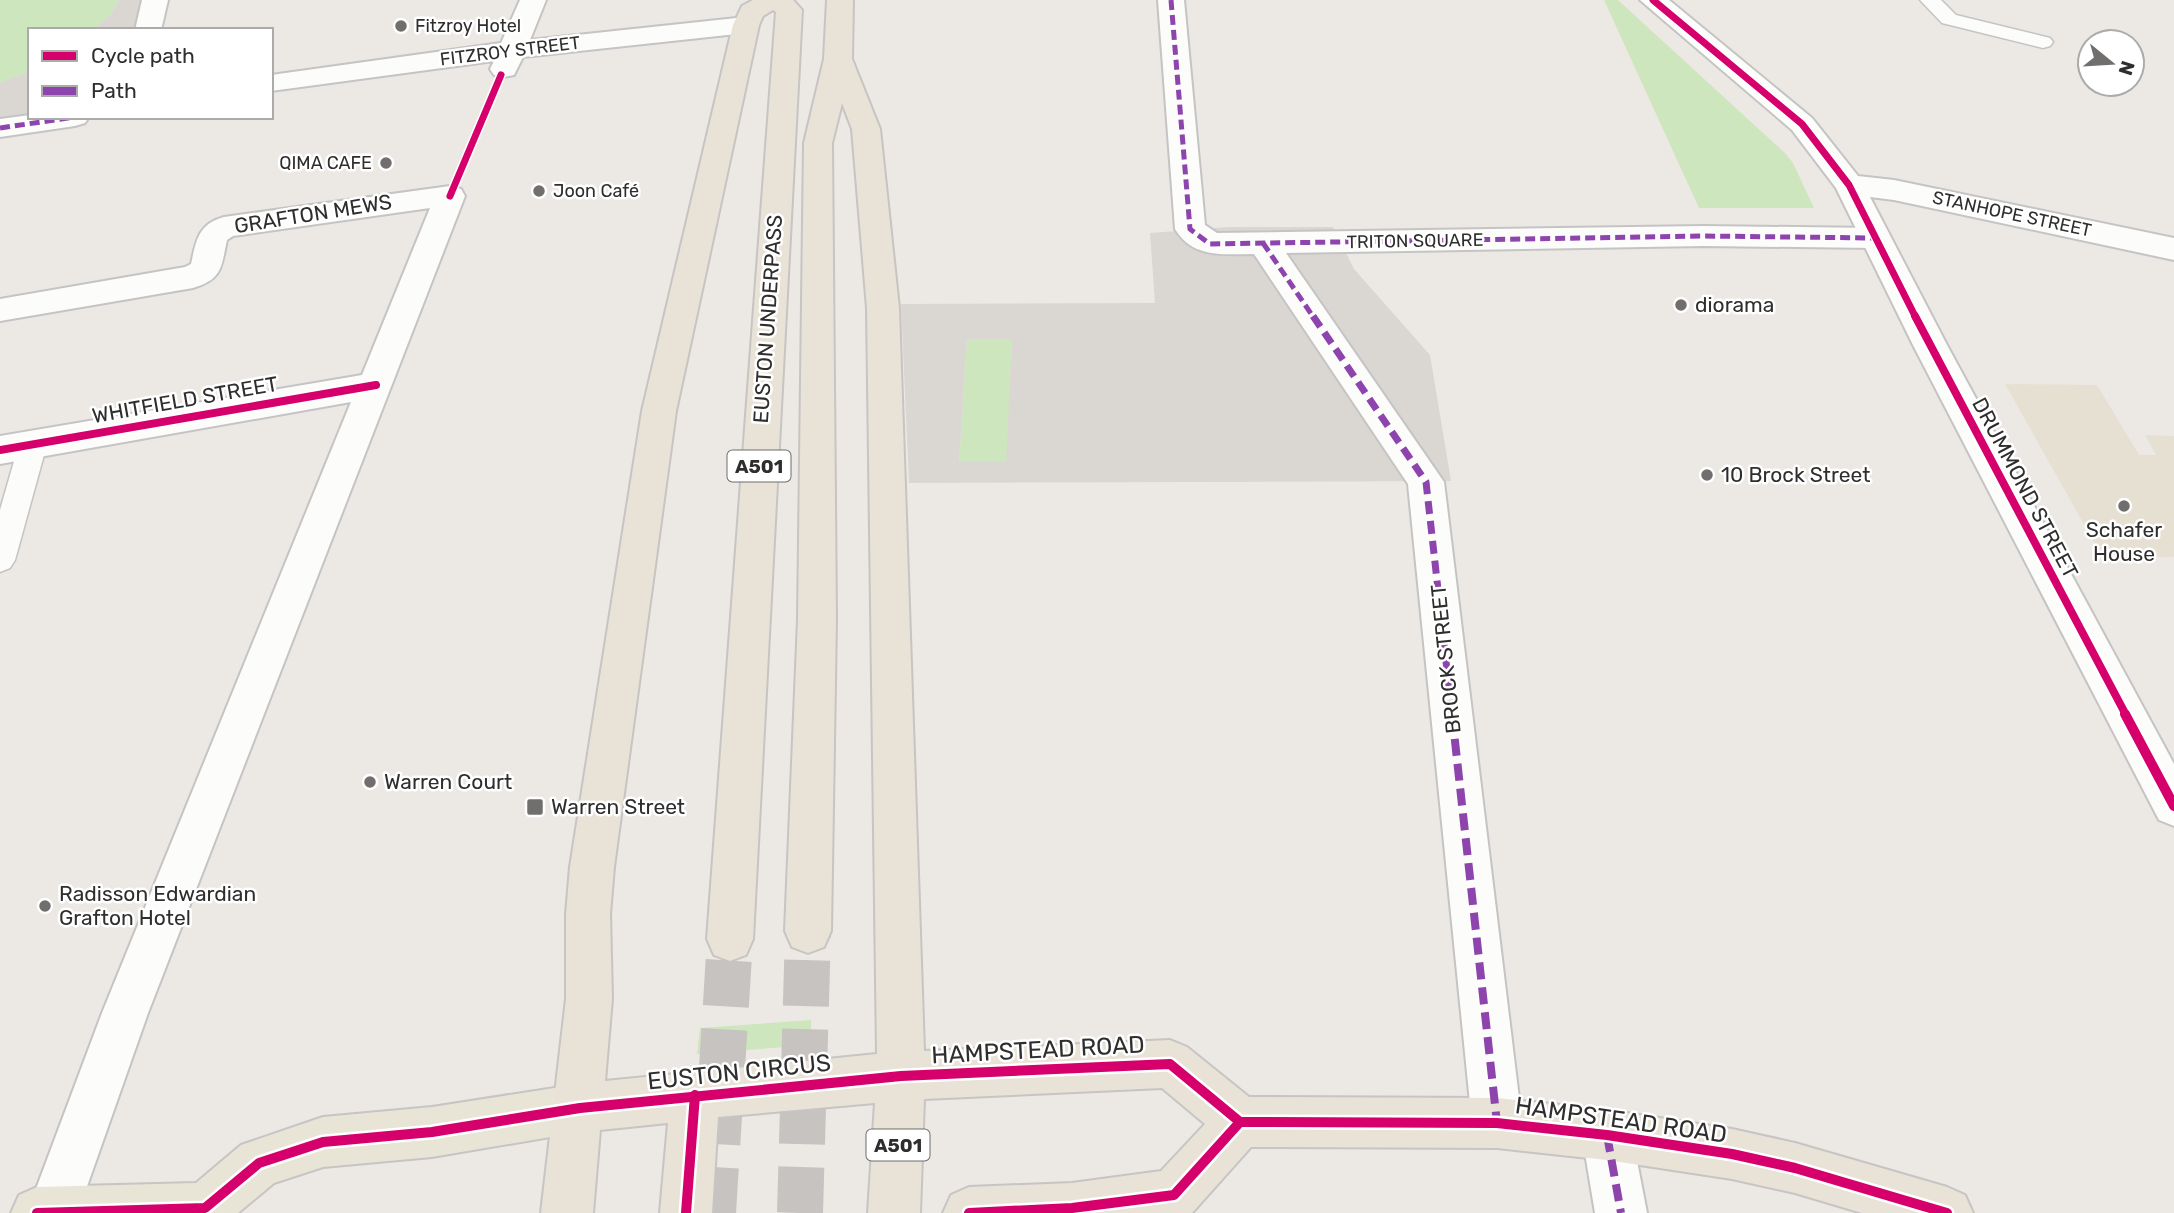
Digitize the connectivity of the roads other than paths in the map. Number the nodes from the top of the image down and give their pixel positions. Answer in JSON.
{"nodes":[{"id":1,"x":155,"y":0,"type":"edge"},
{"id":2,"x":533,"y":0,"type":"edge"},
{"id":3,"x":774,"y":0,"type":"edge"},
{"id":4,"x":840,"y":0,"type":"edge"},
{"id":5,"x":1171,"y":0,"type":"edge"},
{"id":6,"x":1653,"y":0,"type":"edge"},
{"id":7,"x":1930,"y":0,"type":"edge"},
{"id":8,"x":746,"y":25,"type":"junction"},
{"id":9,"x":148,"y":28,"type":"edge"},
{"id":10,"x":2042,"y":42,"type":"dead end"},
{"id":11,"x":512,"y":50,"type":"junction"},
{"id":12,"x":838,"y":59,"type":"junction"},
{"id":13,"x":501,"y":75,"type":"dead end"},
{"id":14,"x":273,"y":83,"type":"edge"},
{"id":15,"x":61,"y":119,"type":"edge"},
{"id":16,"x":0,"y":128,"type":"edge"},
{"id":17,"x":1849,"y":185,"type":"junction"},
{"id":18,"x":1875,"y":237,"type":"junction"},
{"id":19,"x":1263,"y":243,"type":"junction"},
{"id":20,"x":2174,"y":248,"type":"edge"},
{"id":21,"x":0,"y":310,"type":"edge"},
{"id":22,"x":376,"y":385,"type":"junction"},
{"id":23,"x":17,"y":447,"type":"edge"},
{"id":24,"x":0,"y":561,"type":"edge"},
{"id":25,"x":2174,"y":806,"type":"edge"},
{"id":26,"x":808,"y":931,"type":"tunnel mouth"},
{"id":27,"x":730,"y":939,"type":"tunnel mouth"},
{"id":28,"x":901,"y":1076,"type":"junction"},
{"id":29,"x":695,"y":1095,"type":"junction"},
{"id":30,"x":580,"y":1108,"type":"junction"},
{"id":31,"x":1240,"y":1122,"type":"junction"},
{"id":32,"x":1497,"y":1123,"type":"junction"},
{"id":33,"x":1607,"y":1135,"type":"junction"},
{"id":34,"x":206,"y":1210,"type":"edge"},
{"id":35,"x":44,"y":1212,"type":"edge"},
{"id":36,"x":567,"y":1213,"type":"edge"},
{"id":37,"x":686,"y":1213,"type":"edge"},
{"id":38,"x":894,"y":1213,"type":"edge"},
{"id":39,"x":969,"y":1213,"type":"edge"},
{"id":40,"x":1621,"y":1213,"type":"edge"},
{"id":41,"x":1947,"y":1213,"type":"edge"}],
"edges":[{"from":1,"to":9,"type":"street"},
{"from":2,"to":11,"type":"street"},
{"from":3,"to":8,"type":"highway","number":"A501"},
{"from":3,"to":27,"type":"highway","name":"EUSTON UNDERPASS","number":"A501"},
{"from":4,"to":12,"type":"highway","number":"A501"},
{"from":5,"to":19,"type":"street","name":"TRITON SQUARE"},
{"from":6,"to":17,"type":"street","name":"DRUMMOND STREET"},
{"from":7,"to":10,"type":"lane"},
{"from":8,"to":11,"type":"street","name":"FITZROY STREET"},
{"from":8,"to":30,"type":"highway"},
{"from":11,"to":13,"type":"street"},
{"from":11,"to":14,"type":"street","name":"FITZROY STREET"},
{"from":12,"to":26,"type":"highway","name":"EUSTON UNDERPASS","number":"A501"},
{"from":12,"to":28,"type":"highway","number":"A501"},
{"from":15,"to":16,"type":"street"},
{"from":17,"to":18,"type":"street","name":"DRUMMOND STREET"},
{"from":17,"to":20,"type":"street","name":"STANHOPE STREET"},
{"from":18,"to":19,"type":"street","name":"TRITON SQUARE"},
{"from":18,"to":25,"type":"street","name":"DRUMMOND STREET"},
{"from":19,"to":32,"type":"street","name":"BROCK STREET"},
{"from":21,"to":22,"type":"street","name":"GRAFTON MEWS"},
{"from":22,"to":23,"type":"street","name":"WHITFIELD STREET"},
{"from":22,"to":35,"type":"street"},
{"from":23,"to":24,"type":"lane"},
{"from":28,"to":29,"type":"highway","name":"EUSTON CIRCUS"},
{"from":28,"to":31,"type":"highway","name":"HAMPSTEAD ROAD"},
{"from":28,"to":38,"type":"highway","number":"A501"},
{"from":29,"to":30,"type":"highway","name":"EUSTON CIRCUS"},
{"from":29,"to":37,"type":"highway"},
{"from":30,"to":34,"type":"main road"},
{"from":30,"to":36,"type":"highway"},
{"from":31,"to":32,"type":"highway","name":"HAMPSTEAD ROAD"},
{"from":31,"to":39,"type":"highway"},
{"from":32,"to":33,"type":"highway","name":"HAMPSTEAD ROAD"},
{"from":33,"to":40,"type":"street"},
{"from":33,"to":41,"type":"highway","name":"HAMPSTEAD ROAD"},
{"from":34,"to":35,"type":"main road"}]}
